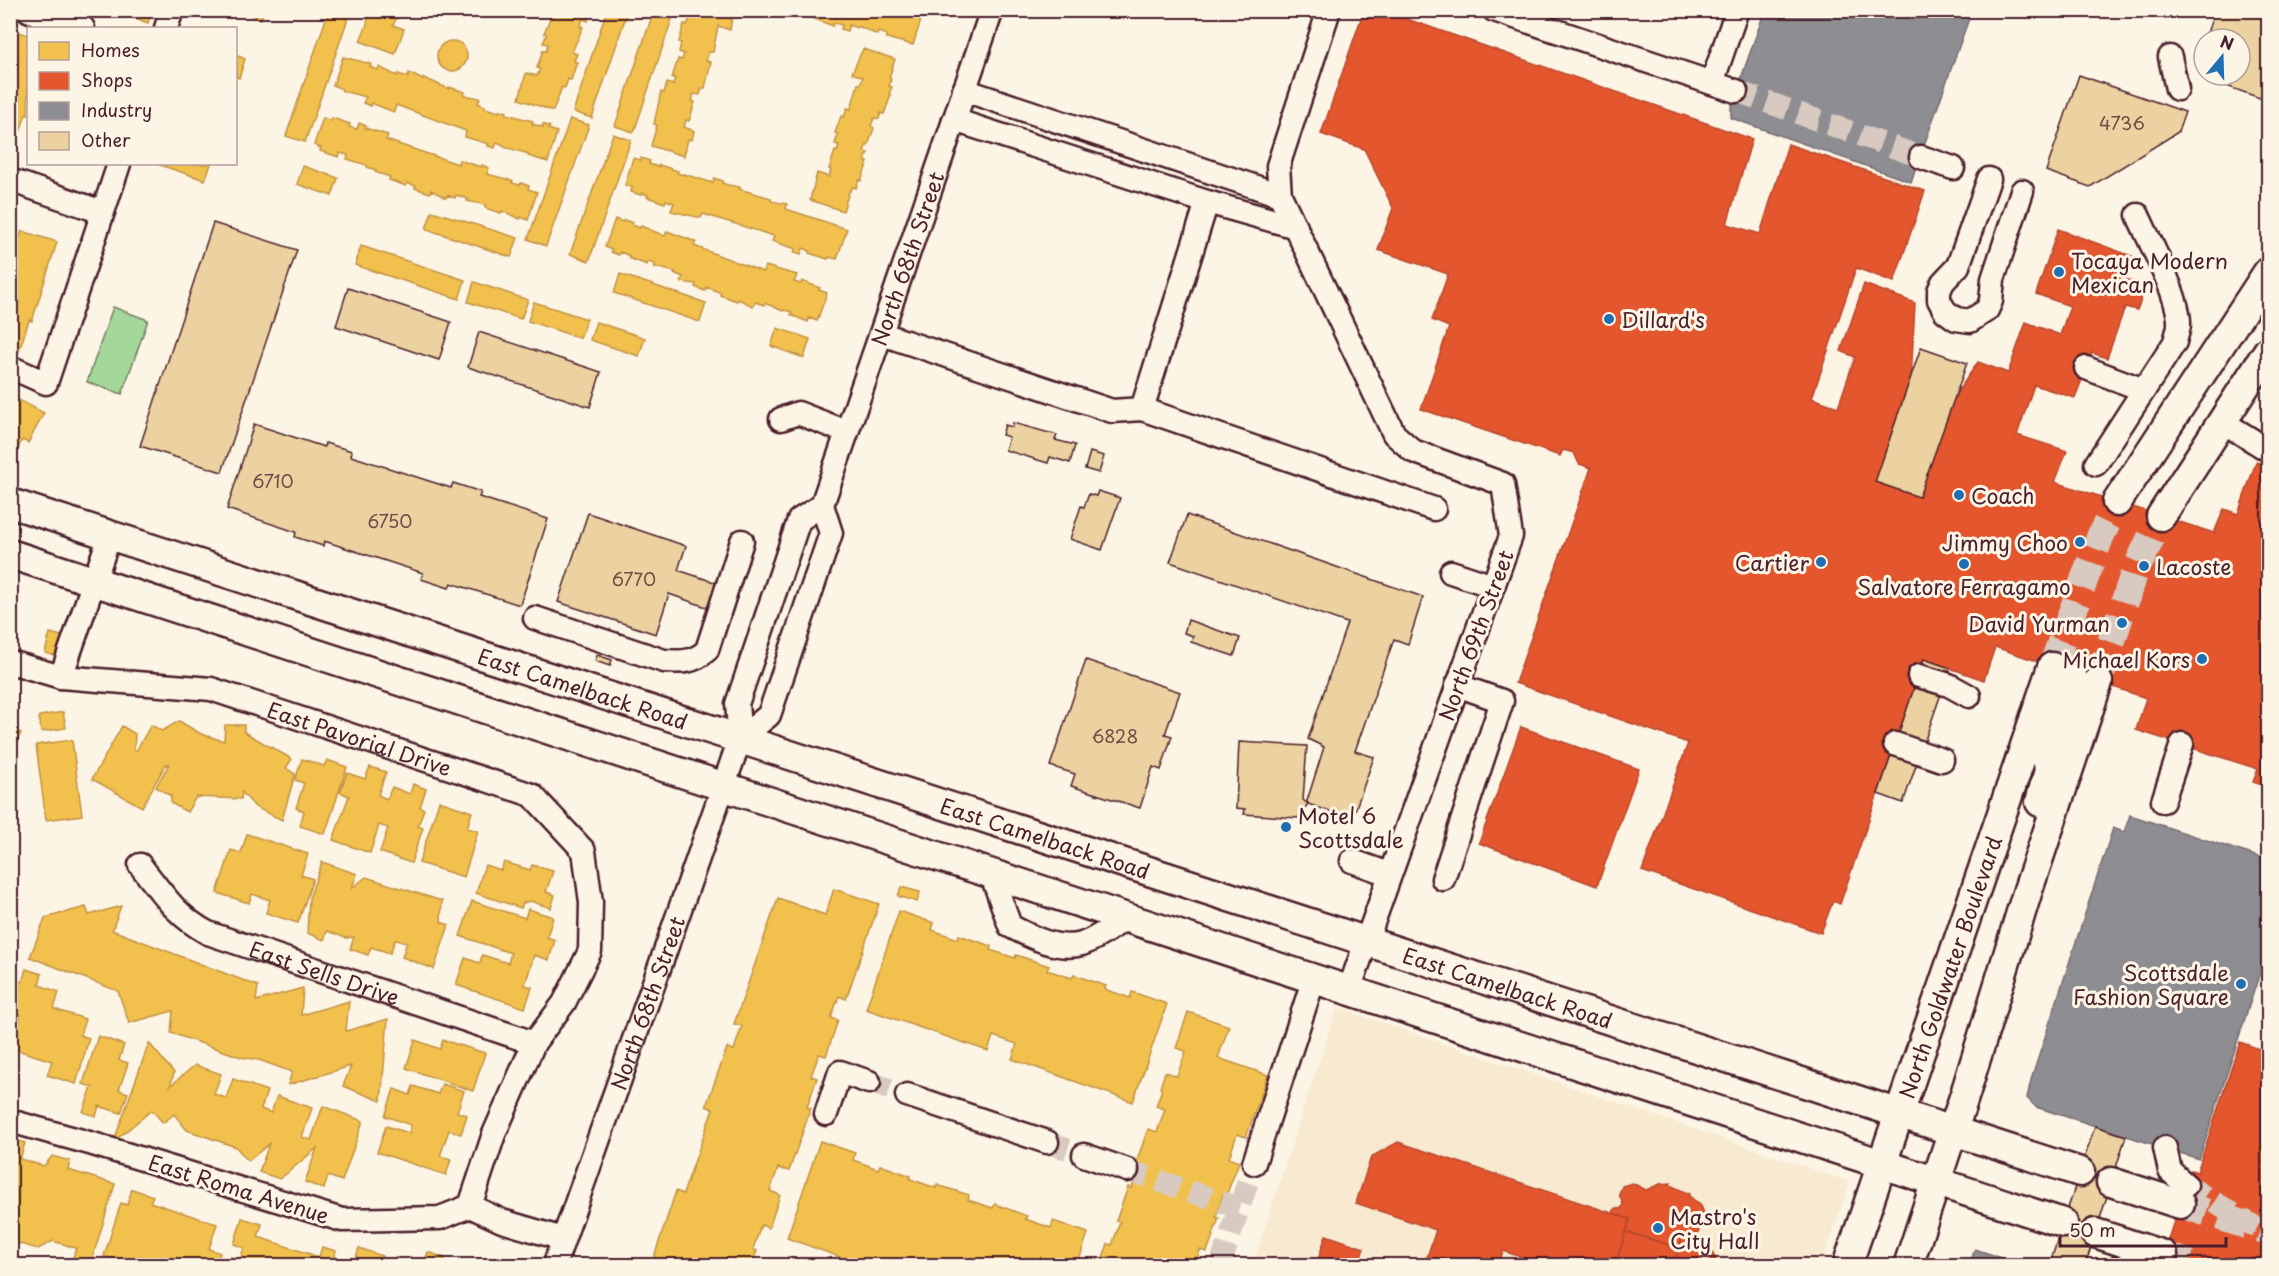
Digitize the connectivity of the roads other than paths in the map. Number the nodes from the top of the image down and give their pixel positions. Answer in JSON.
{"nodes":[{"id":1,"x":28,"y":10,"type":"edge"},
{"id":2,"x":172,"y":10,"type":"edge"},
{"id":3,"x":992,"y":10,"type":"edge"},
{"id":4,"x":1329,"y":10,"type":"edge"},
{"id":5,"x":1494,"y":10,"type":"edge"},
{"id":6,"x":1737,"y":10,"type":"edge"},
{"id":7,"x":76,"y":27,"type":"edge"},
{"id":8,"x":166,"y":27,"type":"edge"},
{"id":9,"x":2170,"y":57,"type":"dead end"},
{"id":10,"x":1712,"y":83,"type":"junction"},
{"id":11,"x":2177,"y":89,"type":"dead end"},
{"id":12,"x":964,"y":90,"type":"junction"},
{"id":13,"x":1736,"y":91,"type":"tunnel mouth"},
{"id":14,"x":954,"y":120,"type":"junction"},
{"id":15,"x":1921,"y":157,"type":"tunnel mouth"},
{"id":16,"x":119,"y":165,"type":"edge"},
{"id":17,"x":1953,"y":168,"type":"dead end"},
{"id":18,"x":10,"y":180,"type":"edge"},
{"id":19,"x":1989,"y":180,"type":"dead end"},
{"id":20,"x":2022,"y":191,"type":"dead end"},
{"id":21,"x":1280,"y":195,"type":"junction"},
{"id":22,"x":1207,"y":202,"type":"junction"},
{"id":23,"x":102,"y":212,"type":"junction"},
{"id":24,"x":2138,"y":214,"type":"dead end"},
{"id":25,"x":1296,"y":227,"type":"junction"},
{"id":26,"x":1958,"y":266,"type":"junction"},
{"id":27,"x":2268,"y":272,"type":"edge"},
{"id":28,"x":1993,"y":279,"type":"junction"},
{"id":29,"x":882,"y":334,"type":"junction"},
{"id":30,"x":2268,"y":351,"type":"edge"},
{"id":31,"x":10,"y":367,"type":"edge"},
{"id":32,"x":2086,"y":368,"type":"dead end"},
{"id":33,"x":2144,"y":390,"type":"junction"},
{"id":34,"x":1142,"y":409,"type":"junction"},
{"id":35,"x":781,"y":419,"type":"dead end"},
{"id":36,"x":2223,"y":422,"type":"junction"},
{"id":37,"x":847,"y":432,"type":"junction"},
{"id":38,"x":2268,"y":450,"type":"edge"},
{"id":39,"x":2096,"y":464,"type":"dead end"},
{"id":40,"x":2117,"y":502,"type":"tunnel mouth"},
{"id":41,"x":10,"y":503,"type":"edge"},
{"id":42,"x":822,"y":505,"type":"junction"},
{"id":43,"x":1434,"y":509,"type":"dead end"},
{"id":44,"x":2162,"y":516,"type":"tunnel mouth"},
{"id":45,"x":110,"y":535,"type":"junction"},
{"id":46,"x":742,"y":541,"type":"dead end"},
{"id":47,"x":10,"y":554,"type":"edge"},
{"id":48,"x":1451,"y":572,"type":"dead end"},
{"id":49,"x":94,"y":581,"type":"junction"},
{"id":50,"x":1493,"y":586,"type":"junction"},
{"id":51,"x":535,"y":618,"type":"dead end"},
{"id":52,"x":10,"y":663,"type":"edge"},
{"id":53,"x":1918,"y":676,"type":"dead end"},
{"id":54,"x":61,"y":677,"type":"junction"},
{"id":55,"x":1457,"y":685,"type":"junction"},
{"id":56,"x":1969,"y":696,"type":"dead end"},
{"id":57,"x":2035,"y":717,"type":"junction"},
{"id":58,"x":740,"y":739,"type":"junction"},
{"id":59,"x":1895,"y":744,"type":"dead end"},
{"id":60,"x":2182,"y":744,"type":"dead end"},
{"id":61,"x":1942,"y":760,"type":"dead end"},
{"id":62,"x":723,"y":786,"type":"junction"},
{"id":63,"x":2163,"y":801,"type":"dead end"},
{"id":64,"x":1352,"y":861,"type":"dead end"},
{"id":65,"x":140,"y":865,"type":"dead end"},
{"id":66,"x":991,"y":873,"type":"junction"},
{"id":67,"x":1389,"y":874,"type":"junction"},
{"id":68,"x":1443,"y":879,"type":"dead end"},
{"id":69,"x":2027,"y":893,"type":"junction"},
{"id":70,"x":1127,"y":918,"type":"junction"},
{"id":71,"x":1366,"y":941,"type":"junction"},
{"id":72,"x":1314,"y":978,"type":"junction"},
{"id":73,"x":1349,"y":990,"type":"junction"},
{"id":74,"x":534,"y":1043,"type":"junction"},
{"id":75,"x":869,"y":1082,"type":"tunnel mouth"},
{"id":76,"x":907,"y":1095,"type":"tunnel mouth"},
{"id":77,"x":1899,"y":1113,"type":"junction"},
{"id":78,"x":826,"y":1114,"type":"dead end"},
{"id":79,"x":10,"y":1121,"type":"edge"},
{"id":80,"x":1953,"y":1130,"type":"junction"},
{"id":81,"x":1047,"y":1142,"type":"tunnel mouth"},
{"id":82,"x":2165,"y":1148,"type":"dead end"},
{"id":83,"x":1084,"y":1155,"type":"tunnel mouth"},
{"id":84,"x":1254,"y":1163,"type":"tunnel mouth"},
{"id":85,"x":1881,"y":1165,"type":"junction"},
{"id":86,"x":1127,"y":1170,"type":"tunnel mouth"},
{"id":87,"x":2080,"y":1172,"type":"dead end"},
{"id":88,"x":1935,"y":1182,"type":"junction"},
{"id":89,"x":2111,"y":1182,"type":"dead end"},
{"id":90,"x":2183,"y":1194,"type":"joint"},
{"id":91,"x":470,"y":1206,"type":"junction"},
{"id":92,"x":2063,"y":1223,"type":"dead end"},
{"id":93,"x":2095,"y":1233,"type":"dead end"},
{"id":94,"x":563,"y":1239,"type":"junction"},
{"id":95,"x":2163,"y":1255,"type":"tunnel mouth"},
{"id":96,"x":554,"y":1266,"type":"edge"},
{"id":97,"x":1847,"y":1266,"type":"edge"},
{"id":98,"x":1908,"y":1266,"type":"edge"}],
"edges":[{"from":1,"to":7,"type":"street"},
{"from":2,"to":8,"type":"street"},
{"from":3,"to":12,"type":"street","name":"North 68th Street"},
{"from":4,"to":21,"type":"street","name":"North 69th Street"},
{"from":5,"to":10,"type":"street"},
{"from":6,"to":10,"type":"street"},
{"from":9,"to":11,"type":"street"},
{"from":10,"to":13,"type":"street"},
{"from":12,"to":14,"type":"street","name":"North 68th Street"},
{"from":12,"to":21,"type":"street"},
{"from":14,"to":22,"type":"street"},
{"from":14,"to":29,"type":"street","name":"North 68th Street"},
{"from":15,"to":17,"type":"street"},
{"from":16,"to":23,"type":"street"},
{"from":18,"to":23,"type":"street"},
{"from":19,"to":26,"type":"street"},
{"from":20,"to":28,"type":"street"},
{"from":21,"to":25,"type":"street","name":"North 69th Street"},
{"from":22,"to":25,"type":"street"},
{"from":22,"to":34,"type":"street"},
{"from":23,"to":31,"type":"street"},
{"from":24,"to":33,"type":"street"},
{"from":25,"to":50,"type":"street","name":"North 69th Street"},
{"from":26,"to":28,"type":"street"},
{"from":26,"to":28,"type":"street"},
{"from":27,"to":40,"type":"main road"},
{"from":29,"to":34,"type":"street"},
{"from":29,"to":37,"type":"street","name":"North 68th Street"},
{"from":30,"to":36,"type":"main road"},
{"from":32,"to":33,"type":"street"},
{"from":33,"to":39,"type":"street"},
{"from":34,"to":43,"type":"street"},
{"from":35,"to":37,"type":"street"},
{"from":36,"to":38,"type":"street"},
{"from":36,"to":44,"type":"main road"},
{"from":37,"to":42,"type":"street","name":"North 68th Street"},
{"from":41,"to":45,"type":"main road","name":"East Camelback Road"},
{"from":42,"to":58,"type":"street","name":"North 68th Street"},
{"from":42,"to":58,"type":"street"},
{"from":45,"to":49,"type":"street"},
{"from":45,"to":58,"type":"main road","name":"East Camelback Road"},
{"from":46,"to":51,"type":"street"},
{"from":47,"to":49,"type":"main road"},
{"from":48,"to":50,"type":"street"},
{"from":49,"to":54,"type":"street"},
{"from":49,"to":62,"type":"main road"},
{"from":50,"to":55,"type":"street","name":"North 69th Street"},
{"from":52,"to":54,"type":"street","name":"East Pavorial Drive"},
{"from":53,"to":56,"type":"street"},
{"from":54,"to":74,"type":"street","name":"East Pavorial Drive"},
{"from":55,"to":67,"type":"street","name":"North 69th Street"},
{"from":55,"to":68,"type":"street"},
{"from":57,"to":69,"type":"main road"},
{"from":57,"to":69,"type":"main road","name":"North Goldwater Boulevard"},
{"from":57,"to":77,"type":"main road","name":"North Goldwater Boulevard"},
{"from":58,"to":62,"type":"street","name":"North 68th Street"},
{"from":58,"to":71,"type":"main road","name":"East Camelback Road"},
{"from":59,"to":61,"type":"street"},
{"from":60,"to":63,"type":"street"},
{"from":62,"to":66,"type":"main road"},
{"from":62,"to":94,"type":"street","name":"North 68th Street"},
{"from":64,"to":67,"type":"street"},
{"from":65,"to":74,"type":"street","name":"East Sells Drive"},
{"from":66,"to":70,"type":"main road"},
{"from":66,"to":70,"type":"street"},
{"from":67,"to":71,"type":"street","name":"North 69th Street"},
{"from":69,"to":80,"type":"main road"},
{"from":70,"to":72,"type":"main road"},
{"from":71,"to":73,"type":"street","name":"North 69th Street"},
{"from":71,"to":77,"type":"main road","name":"East Camelback Road"},
{"from":72,"to":73,"type":"main road"},
{"from":72,"to":84,"type":"street"},
{"from":73,"to":85,"type":"main road"},
{"from":74,"to":91,"type":"street"},
{"from":75,"to":78,"type":"street"},
{"from":76,"to":81,"type":"street"},
{"from":77,"to":80,"type":"main road","name":"East Camelback Road"},
{"from":77,"to":85,"type":"main road","name":"North Goldwater Boulevard"},
{"from":79,"to":91,"type":"street","name":"East Roma Avenue"},
{"from":80,"to":87,"type":"main road","name":"East Camelback Road"},
{"from":80,"to":88,"type":"main road"},
{"from":82,"to":90,"type":"street"},
{"from":83,"to":86,"type":"street"},
{"from":85,"to":88,"type":"main road"},
{"from":85,"to":97,"type":"main road","name":"North Goldwater Boulevard"},
{"from":88,"to":92,"type":"main road"},
{"from":88,"to":98,"type":"main road"},
{"from":89,"to":90,"type":"main road"},
{"from":91,"to":94,"type":"street"},
{"from":93,"to":95,"type":"main road"},
{"from":94,"to":96,"type":"street","name":"North 68th Street"}]}
